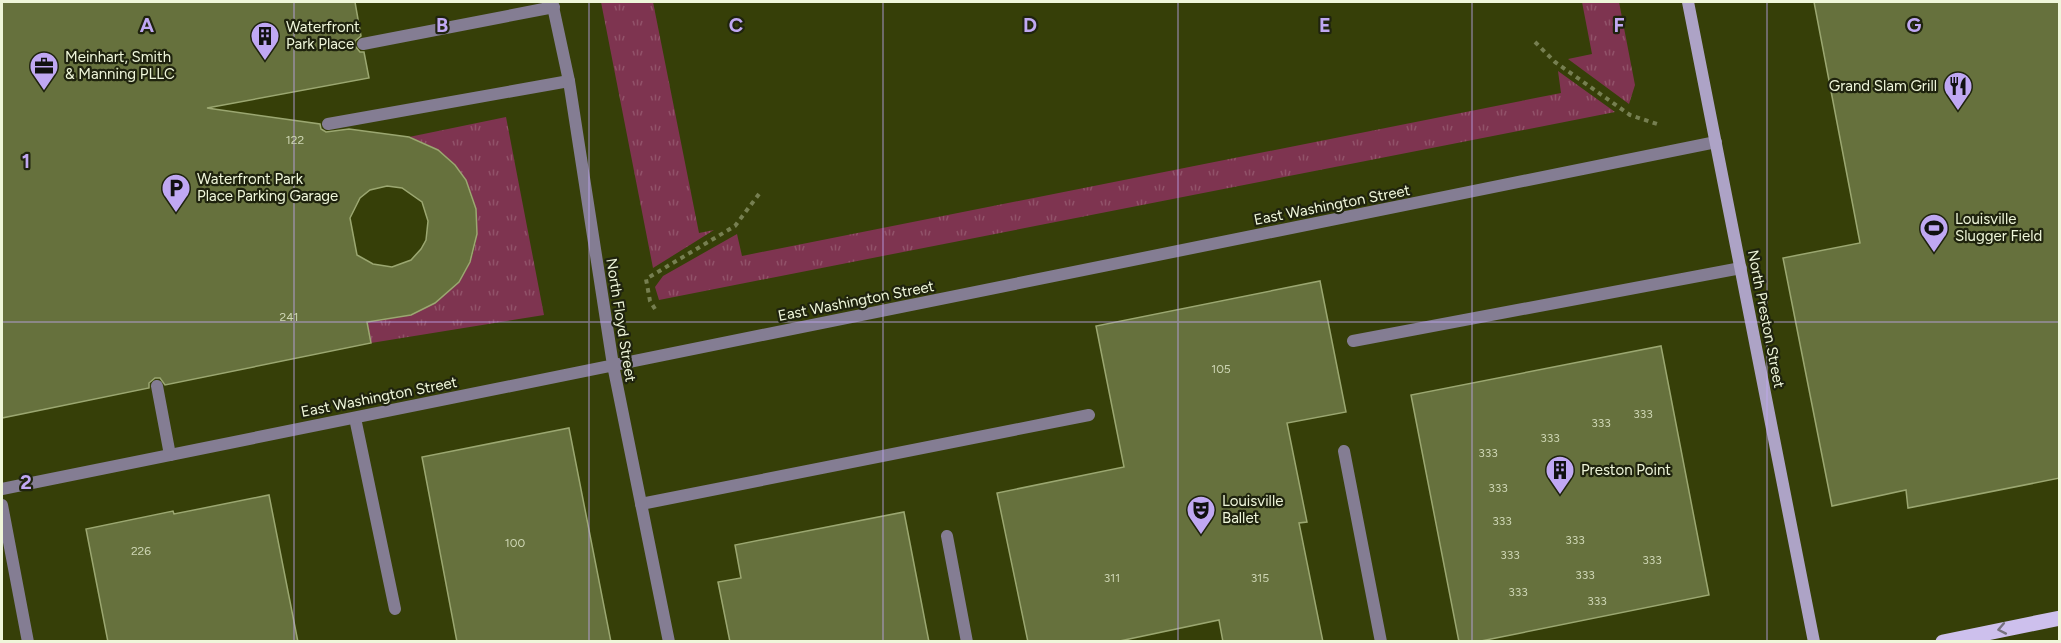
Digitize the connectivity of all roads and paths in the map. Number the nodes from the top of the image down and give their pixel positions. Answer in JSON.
{"nodes":[{"id":1,"x":1688,"y":2,"type":"edge"},
{"id":2,"x":553,"y":4,"type":"edge"},
{"id":3,"x":1535,"y":42,"type":"dead end"},
{"id":4,"x":363,"y":44,"type":"dead end"},
{"id":5,"x":569,"y":81,"type":"junction"},
{"id":6,"x":328,"y":124,"type":"dead end"},
{"id":7,"x":1662,"y":125,"type":"dead end"},
{"id":8,"x":1716,"y":142,"type":"junction"},
{"id":9,"x":759,"y":194,"type":"dead end"},
{"id":10,"x":1741,"y":268,"type":"junction"},
{"id":11,"x":655,"y":309,"type":"dead end"},
{"id":12,"x":1353,"y":341,"type":"dead end"},
{"id":13,"x":613,"y":365,"type":"junction"},
{"id":14,"x":157,"y":386,"type":"dead end"},
{"id":15,"x":1089,"y":415,"type":"dead end"},
{"id":16,"x":354,"y":418,"type":"junction"},
{"id":17,"x":1344,"y":451,"type":"dead end"},
{"id":18,"x":170,"y":455,"type":"junction"},
{"id":19,"x":2,"y":489,"type":"edge"},
{"id":20,"x":641,"y":504,"type":"junction"},
{"id":21,"x":2,"y":505,"type":"edge"},
{"id":22,"x":947,"y":536,"type":"dead end"},
{"id":23,"x":394,"y":609,"type":"dead end"},
{"id":24,"x":2060,"y":618,"type":"edge"},
{"id":25,"x":28,"y":642,"type":"edge"},
{"id":26,"x":669,"y":642,"type":"edge"},
{"id":27,"x":967,"y":642,"type":"edge"},
{"id":28,"x":1381,"y":642,"type":"edge"},
{"id":29,"x":1814,"y":642,"type":"edge"},
{"id":30,"x":1943,"y":642,"type":"edge"}],
"edges":[{"from":1,"to":8,"type":"street","name":"North Preston Street"},
{"from":2,"to":4,"type":"street"},
{"from":2,"to":5,"type":"street","name":"North Floyd Street"},
{"from":3,"to":7,"type":"path"},
{"from":5,"to":6,"type":"street"},
{"from":5,"to":13,"type":"street","name":"North Floyd Street"},
{"from":8,"to":10,"type":"street","name":"North Preston Street"},
{"from":8,"to":13,"type":"street","name":"East Washington Street"},
{"from":9,"to":11,"type":"path"},
{"from":10,"to":12,"type":"street"},
{"from":10,"to":29,"type":"street","name":"North Preston Street"},
{"from":13,"to":16,"type":"street","name":"East Washington Street"},
{"from":13,"to":20,"type":"street","name":"North Floyd Street"},
{"from":14,"to":18,"type":"street"},
{"from":15,"to":20,"type":"street"},
{"from":16,"to":18,"type":"street","name":"East Washington Street"},
{"from":16,"to":23,"type":"street"},
{"from":17,"to":28,"type":"street"},
{"from":18,"to":19,"type":"street","name":"East Washington Street"},
{"from":20,"to":26,"type":"street","name":"North Floyd Street"},
{"from":21,"to":25,"type":"street"},
{"from":22,"to":27,"type":"street"},
{"from":24,"to":30,"type":"main road","one_way":true}]}
